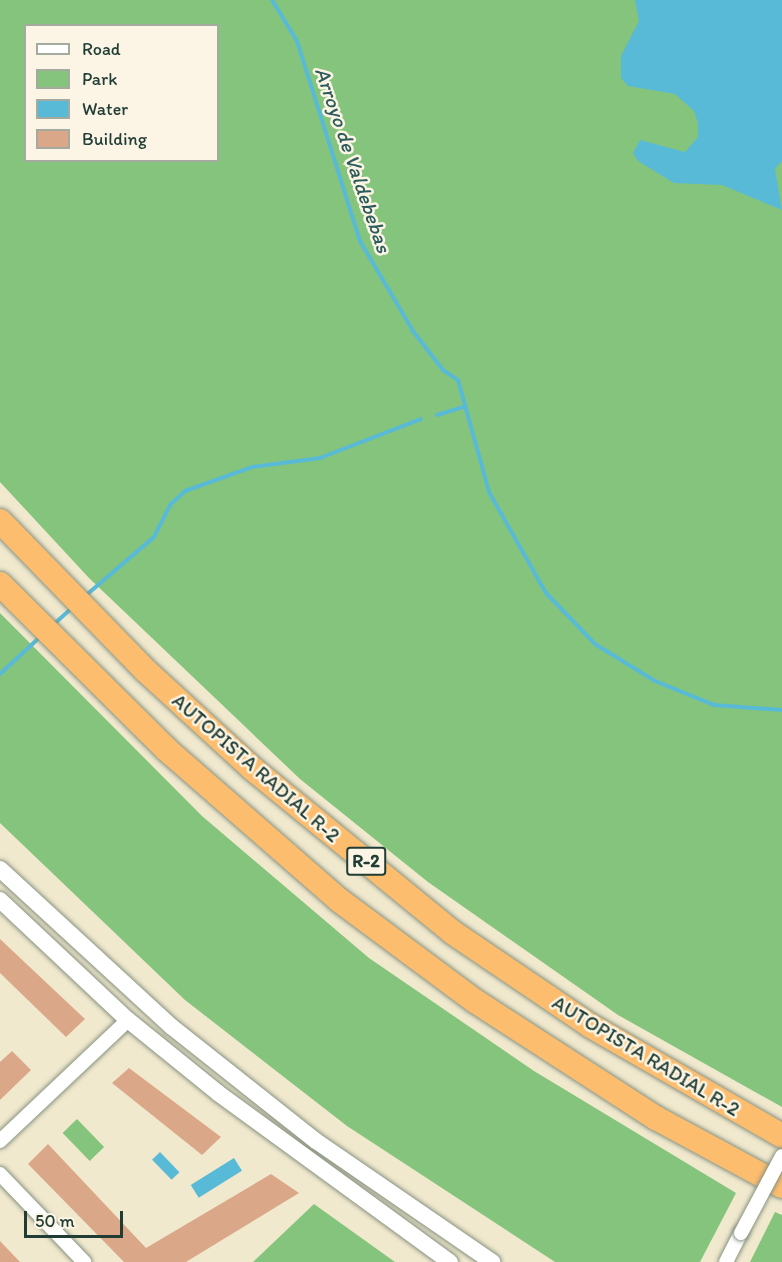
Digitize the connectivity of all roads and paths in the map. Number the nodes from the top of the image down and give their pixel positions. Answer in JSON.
{"nodes":[{"id":1,"x":0,"y":521,"type":"edge"},
{"id":2,"x":0,"y":584,"type":"edge"},
{"id":3,"x":0,"y":869,"type":"edge"},
{"id":4,"x":0,"y":900,"type":"edge"},
{"id":5,"x":128,"y":1020,"type":"junction"},
{"id":6,"x":782,"y":1136,"type":"edge"},
{"id":7,"x":0,"y":1141,"type":"edge"},
{"id":8,"x":782,"y":1156,"type":"edge"},
{"id":9,"x":0,"y":1174,"type":"edge"},
{"id":10,"x":782,"y":1186,"type":"edge"},
{"id":11,"x":84,"y":1262,"type":"edge"},
{"id":12,"x":450,"y":1262,"type":"edge"},
{"id":13,"x":492,"y":1262,"type":"edge"},
{"id":14,"x":726,"y":1262,"type":"edge"}],
"edges":[{"from":1,"to":6,"type":"highway","name":"AUTOPISTA RADIAL R-2","number":"R-2"},
{"from":2,"to":10,"type":"highway","number":"R-2"},
{"from":3,"to":13,"type":"street"},
{"from":4,"to":5,"type":"street"},
{"from":5,"to":7,"type":"street"},
{"from":5,"to":12,"type":"street"},
{"from":8,"to":14,"type":"street","bridge":true},
{"from":9,"to":11,"type":"street"}]}
